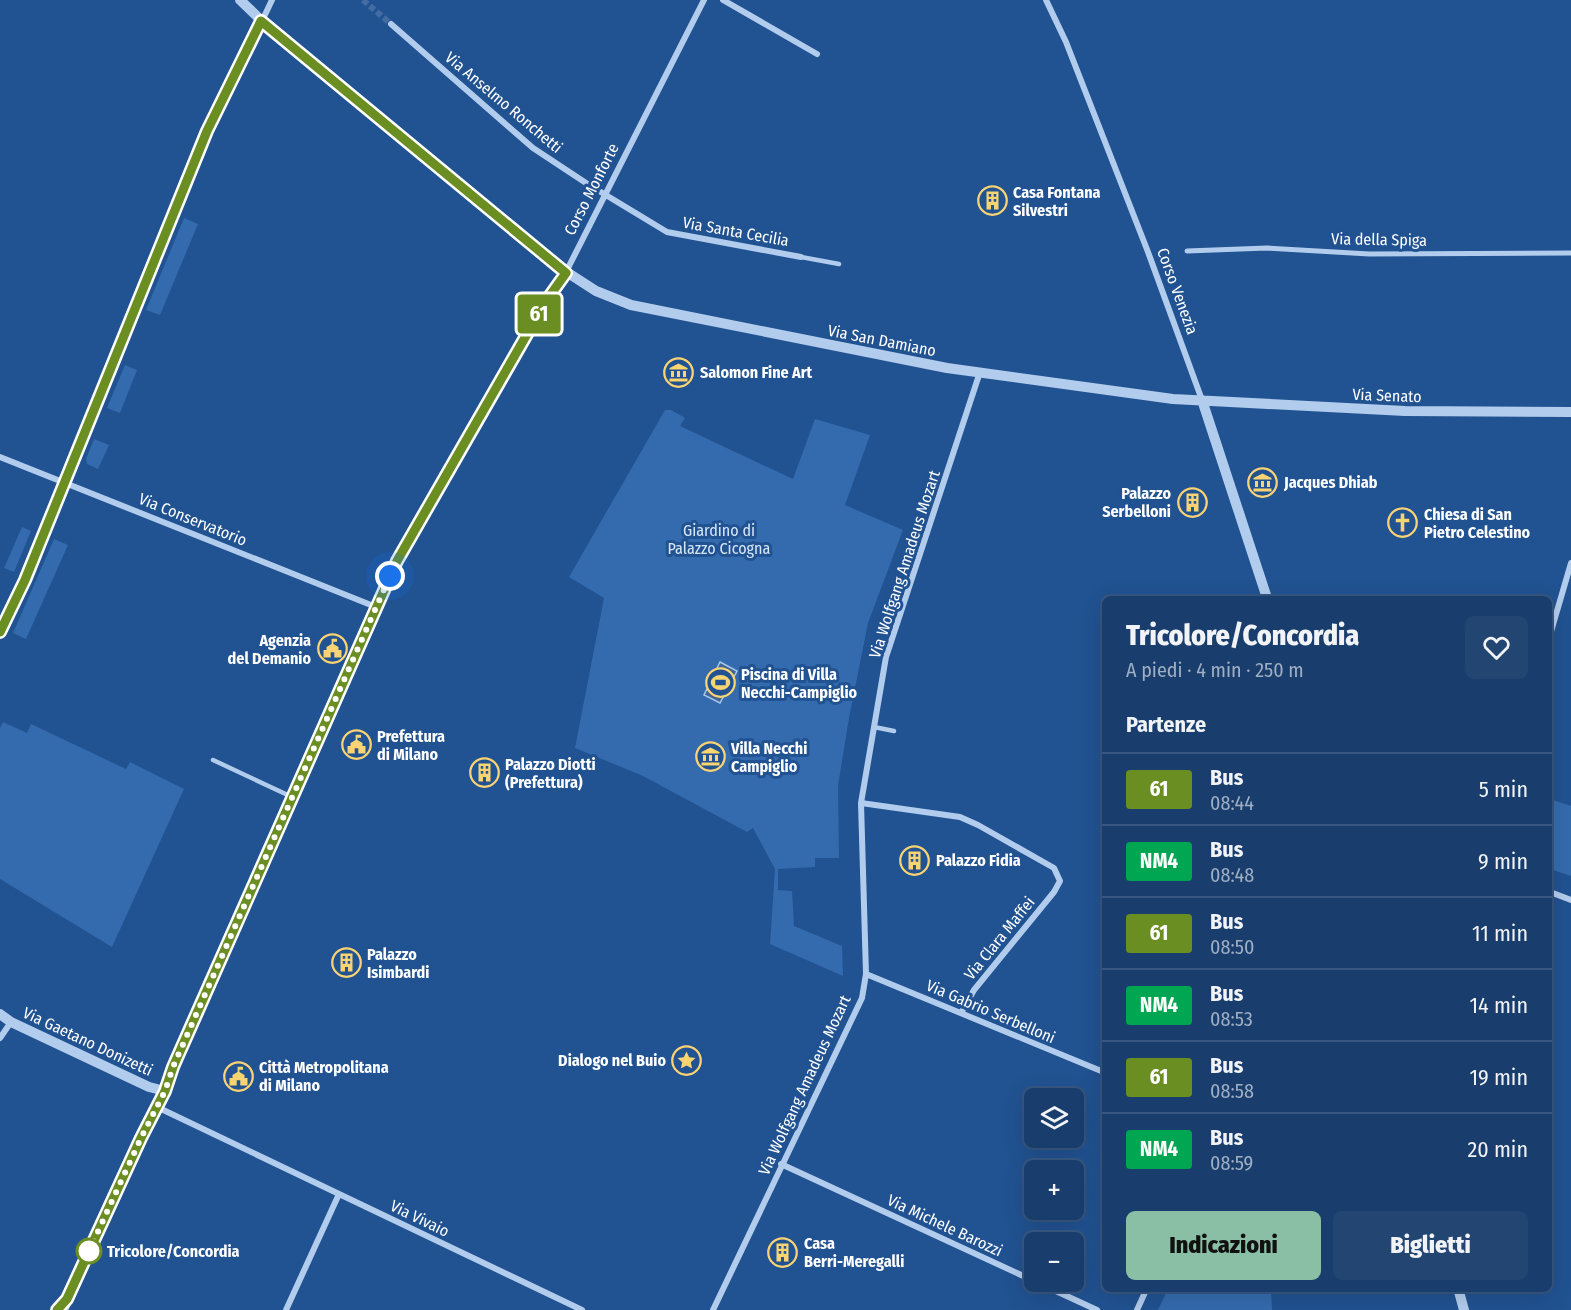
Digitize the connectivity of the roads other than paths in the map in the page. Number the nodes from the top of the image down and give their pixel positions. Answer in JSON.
{"nodes":[{"id":1,"x":240,"y":0,"type":"edge"},
{"id":2,"x":272,"y":0,"type":"edge"},
{"id":3,"x":704,"y":0,"type":"edge"},
{"id":4,"x":723,"y":0,"type":"edge"},
{"id":5,"x":1046,"y":0,"type":"edge"},
{"id":6,"x":261,"y":21,"type":"junction"},
{"id":7,"x":391,"y":24,"type":"tunnel mouth"},
{"id":8,"x":817,"y":54,"type":"dead end"},
{"id":9,"x":605,"y":195,"type":"junction"},
{"id":10,"x":1187,"y":251,"type":"dead end"},
{"id":11,"x":1571,"y":253,"type":"edge"},
{"id":12,"x":801,"y":257,"type":"joint"},
{"id":13,"x":839,"y":264,"type":"dead end"},
{"id":14,"x":566,"y":273,"type":"junction"},
{"id":15,"x":980,"y":372,"type":"junction"},
{"id":16,"x":1202,"y":400,"type":"junction"},
{"id":17,"x":1571,"y":412,"type":"edge"},
{"id":18,"x":0,"y":457,"type":"edge"},
{"id":19,"x":64,"y":482,"type":"junction"},
{"id":20,"x":1571,"y":563,"type":"edge"},
{"id":21,"x":1266,"y":596,"type":"edge"},
{"id":22,"x":376,"y":607,"type":"junction"},
{"id":23,"x":1552,"y":627,"type":"edge"},
{"id":24,"x":0,"y":632,"type":"edge"},
{"id":25,"x":874,"y":727,"type":"junction"},
{"id":26,"x":894,"y":731,"type":"dead end"},
{"id":27,"x":213,"y":760,"type":"dead end"},
{"id":28,"x":292,"y":797,"type":"junction"},
{"id":29,"x":861,"y":803,"type":"junction"},
{"id":30,"x":1552,"y":893,"type":"edge"},
{"id":31,"x":1571,"y":900,"type":"edge"},
{"id":32,"x":866,"y":974,"type":"junction"},
{"id":33,"x":961,"y":1013,"type":"junction"},
{"id":34,"x":0,"y":1014,"type":"edge"},
{"id":35,"x":11,"y":1022,"type":"junction"},
{"id":36,"x":0,"y":1038,"type":"edge"},
{"id":37,"x":1102,"y":1071,"type":"edge"},
{"id":38,"x":165,"y":1091,"type":"junction"},
{"id":39,"x":156,"y":1107,"type":"junction"},
{"id":40,"x":782,"y":1164,"type":"junction"},
{"id":41,"x":339,"y":1194,"type":"junction"},
{"id":42,"x":1145,"y":1292,"type":"edge"},
{"id":43,"x":1459,"y":1292,"type":"edge"},
{"id":44,"x":67,"y":1299,"type":"junction"},
{"id":45,"x":57,"y":1310,"type":"edge"},
{"id":46,"x":63,"y":1310,"type":"edge"},
{"id":47,"x":286,"y":1310,"type":"edge"},
{"id":48,"x":582,"y":1310,"type":"edge"},
{"id":49,"x":713,"y":1310,"type":"edge"},
{"id":50,"x":1097,"y":1310,"type":"edge"},
{"id":51,"x":1137,"y":1310,"type":"edge"},
{"id":52,"x":1464,"y":1310,"type":"edge"}],
"edges":[{"from":1,"to":6,"type":"street","name":"Via San Damiano"},
{"from":2,"to":6,"type":"street"},
{"from":3,"to":9,"type":"street","name":"Corso Monforte"},
{"from":4,"to":8,"type":"street"},
{"from":5,"to":16,"type":"street","name":"Corso Venezia"},
{"from":6,"to":14,"type":"street","name":"Via San Damiano"},
{"from":6,"to":19,"type":"street"},
{"from":7,"to":9,"type":"street","name":"Via Anselmo Ronchetti"},
{"from":9,"to":12,"type":"street","name":"Via Santa Cecilia"},
{"from":9,"to":14,"type":"street","name":"Corso Monforte"},
{"from":10,"to":11,"type":"street","name":"Via della Spiga"},
{"from":12,"to":13,"type":"lane"},
{"from":14,"to":15,"type":"street","name":"Via San Damiano"},
{"from":14,"to":22,"type":"street","name":"Corso Monforte"},
{"from":15,"to":16,"type":"street","name":"Via San Damiano"},
{"from":15,"to":25,"type":"street","name":"Via Wolfgang Amadeus Mozart"},
{"from":16,"to":17,"type":"street","name":"Via Senato"},
{"from":16,"to":21,"type":"street","name":"Corso Venezia"},
{"from":18,"to":19,"type":"street","name":"Via Conservatorio"},
{"from":19,"to":22,"type":"street","name":"Via Conservatorio"},
{"from":19,"to":24,"type":"street"},
{"from":20,"to":23,"type":"street"},
{"from":22,"to":28,"type":"street","name":"Corso Monforte"},
{"from":25,"to":26,"type":"lane"},
{"from":25,"to":29,"type":"street","name":"Via Wolfgang Amadeus Mozart"},
{"from":27,"to":28,"type":"lane"},
{"from":28,"to":38,"type":"street","name":"Corso Monforte"},
{"from":29,"to":32,"type":"street","name":"Via Wolfgang Amadeus Mozart"},
{"from":29,"to":33,"type":"street","name":"Via Clara Maffei"},
{"from":30,"to":31,"type":"street"},
{"from":32,"to":33,"type":"street","name":"Via Gabrio Serbelloni"},
{"from":32,"to":40,"type":"street","name":"Via Wolfgang Amadeus Mozart"},
{"from":33,"to":37,"type":"street","name":"Via Gabrio Serbelloni"},
{"from":34,"to":35,"type":"street","name":"Via Gaetano Donizetti"},
{"from":35,"to":36,"type":"street"},
{"from":35,"to":38,"type":"street","name":"Via Gaetano Donizetti"},
{"from":38,"to":39,"type":"street","name":"Corso Monforte"},
{"from":39,"to":41,"type":"street","name":"Via Vivaio"},
{"from":39,"to":44,"type":"street","name":"Corso Monforte"},
{"from":40,"to":49,"type":"street","name":"Via Wolfgang Amadeus Mozart"},
{"from":40,"to":50,"type":"street","name":"Via Michele Barozzi"},
{"from":41,"to":47,"type":"street"},
{"from":41,"to":48,"type":"street","name":"Via Vivaio"},
{"from":42,"to":51,"type":"street"},
{"from":43,"to":52,"type":"street"},
{"from":44,"to":45,"type":"street","name":"Corso Monforte"},
{"from":44,"to":46,"type":"street","name":"Corso Monforte"}]}
